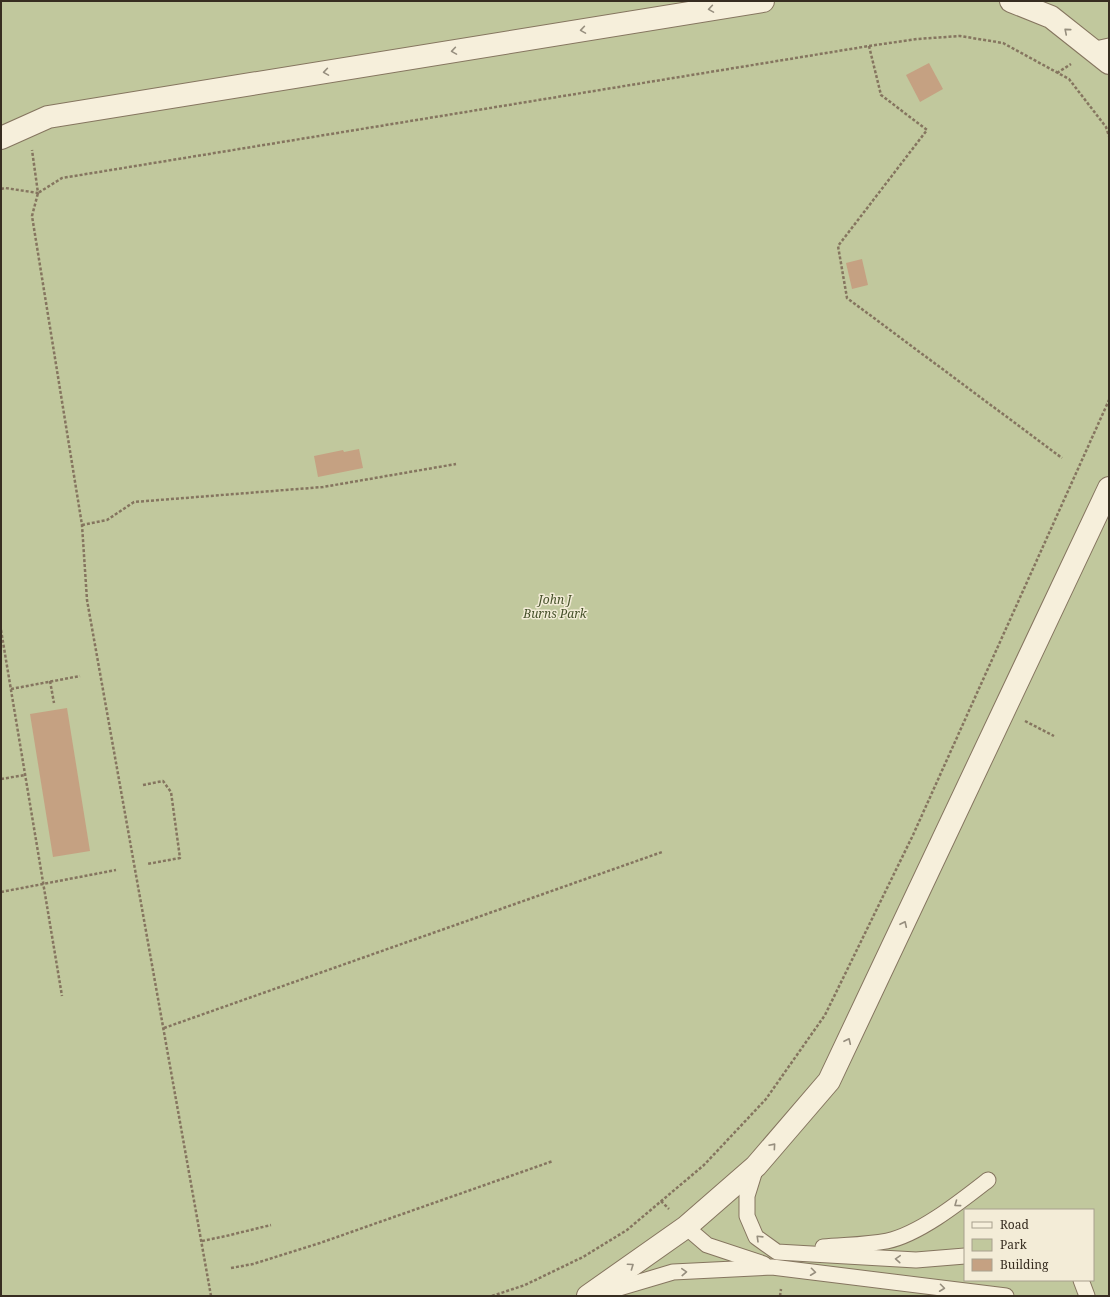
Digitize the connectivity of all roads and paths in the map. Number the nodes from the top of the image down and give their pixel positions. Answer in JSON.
{"nodes":[{"id":1,"x":763,"y":1,"type":"edge"},
{"id":2,"x":1011,"y":1,"type":"edge"},
{"id":3,"x":869,"y":46,"type":"junction"},
{"id":4,"x":1100,"y":48,"type":"edge"},
{"id":5,"x":1109,"y":63,"type":"edge"},
{"id":6,"x":30,"y":125,"type":"junction"},
{"id":7,"x":1109,"y":136,"type":"edge"},
{"id":8,"x":1,"y":138,"type":"edge"},
{"id":9,"x":1,"y":189,"type":"edge"},
{"id":10,"x":38,"y":192,"type":"junction"},
{"id":11,"x":1109,"y":400,"type":"edge"},
{"id":12,"x":1062,"y":458,"type":"dead end"},
{"id":13,"x":456,"y":464,"type":"dead end"},
{"id":14,"x":1109,"y":488,"type":"edge"},
{"id":15,"x":82,"y":525,"type":"junction"},
{"id":16,"x":1,"y":630,"type":"edge"},
{"id":17,"x":80,"y":676,"type":"dead end"},
{"id":18,"x":50,"y":681,"type":"junction"},
{"id":19,"x":11,"y":689,"type":"junction"},
{"id":20,"x":54,"y":703,"type":"dead end"},
{"id":21,"x":1024,"y":721,"type":"dead end"},
{"id":22,"x":1054,"y":736,"type":"dead end"},
{"id":23,"x":25,"y":775,"type":"junction"},
{"id":24,"x":1,"y":779,"type":"edge"},
{"id":25,"x":143,"y":784,"type":"dead end"},
{"id":26,"x":662,"y":852,"type":"dead end"},
{"id":27,"x":147,"y":864,"type":"dead end"},
{"id":28,"x":116,"y":870,"type":"dead end"},
{"id":29,"x":44,"y":885,"type":"junction"},
{"id":30,"x":1,"y":892,"type":"edge"},
{"id":31,"x":62,"y":996,"type":"dead end"},
{"id":32,"x":164,"y":1028,"type":"junction"},
{"id":33,"x":553,"y":1161,"type":"dead end"},
{"id":34,"x":756,"y":1166,"type":"junction"},
{"id":35,"x":988,"y":1180,"type":"dead end"},
{"id":36,"x":271,"y":1225,"type":"dead end"},
{"id":37,"x":686,"y":1227,"type":"junction"},
{"id":38,"x":202,"y":1241,"type":"junction"},
{"id":39,"x":777,"y":1252,"type":"junction"},
{"id":40,"x":964,"y":1256,"type":"edge"},
{"id":41,"x":772,"y":1267,"type":"junction"},
{"id":42,"x":231,"y":1268,"type":"dead end"},
{"id":43,"x":1081,"y":1281,"type":"edge"},
{"id":44,"x":212,"y":1296,"type":"edge"},
{"id":45,"x":492,"y":1296,"type":"edge"},
{"id":46,"x":588,"y":1296,"type":"edge"},
{"id":47,"x":592,"y":1296,"type":"edge"},
{"id":48,"x":1006,"y":1296,"type":"edge"},
{"id":49,"x":1087,"y":1296,"type":"edge"}],
"edges":[{"from":1,"to":6,"type":"street","one_way":true},
{"from":4,"to":2,"type":"street","one_way":true},
{"from":3,"to":7,"type":"path"},
{"from":3,"to":10,"type":"path"},
{"from":3,"to":12,"type":"path"},
{"from":4,"to":5,"type":"street"},
{"from":6,"to":8,"type":"street"},
{"from":6,"to":10,"type":"path"},
{"from":9,"to":10,"type":"path"},
{"from":10,"to":15,"type":"path"},
{"from":11,"to":45,"type":"path"},
{"from":13,"to":15,"type":"path"},
{"from":34,"to":14,"type":"street","one_way":true},
{"from":15,"to":32,"type":"path"},
{"from":16,"to":19,"type":"path"},
{"from":17,"to":18,"type":"path"},
{"from":18,"to":19,"type":"path"},
{"from":18,"to":20,"type":"path"},
{"from":19,"to":23,"type":"path"},
{"from":21,"to":22,"type":"path"},
{"from":23,"to":24,"type":"path"},
{"from":23,"to":29,"type":"path"},
{"from":25,"to":27,"type":"path"},
{"from":26,"to":32,"type":"path"},
{"from":28,"to":29,"type":"path"},
{"from":29,"to":30,"type":"path"},
{"from":29,"to":31,"type":"path"},
{"from":32,"to":38,"type":"path"},
{"from":33,"to":42,"type":"path"},
{"from":34,"to":37,"type":"street"},
{"from":39,"to":34,"type":"lane","one_way":true},
{"from":35,"to":39,"type":"lane","one_way":true},
{"from":36,"to":38,"type":"path"},
{"from":37,"to":41,"type":"lane"},
{"from":46,"to":37,"type":"street","one_way":true},
{"from":38,"to":44,"type":"path"},
{"from":40,"to":39,"type":"lane","one_way":true},
{"from":47,"to":41,"type":"lane","one_way":true},
{"from":41,"to":48,"type":"lane","one_way":true},
{"from":43,"to":49,"type":"lane"}]}
